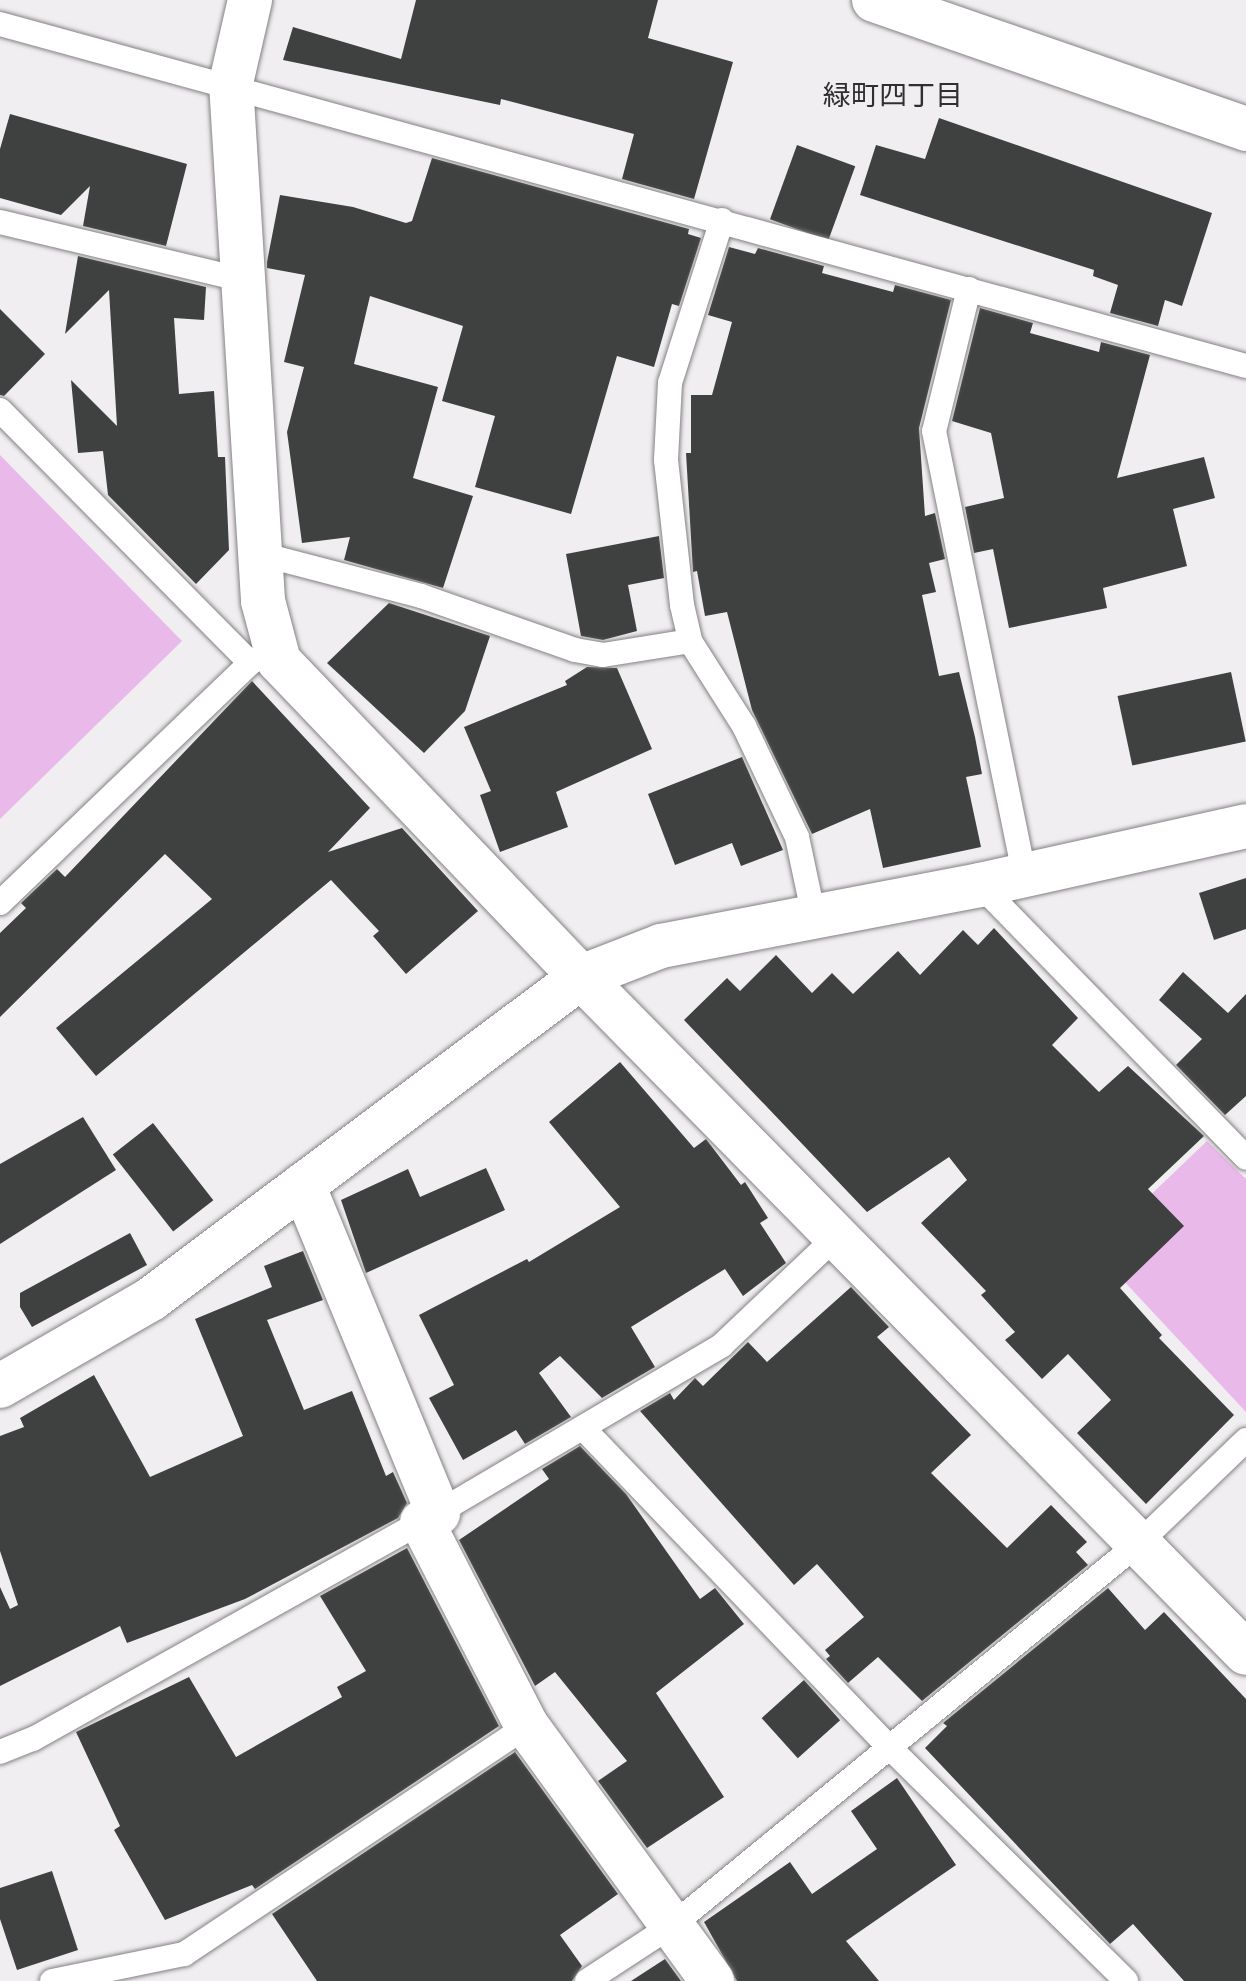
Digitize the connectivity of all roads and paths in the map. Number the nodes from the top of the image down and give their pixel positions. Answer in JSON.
{"nodes":[{"id":1,"x":250,"y":0,"type":"edge"},
{"id":2,"x":874,"y":0,"type":"edge"},
{"id":3,"x":0,"y":24,"type":"edge"},
{"id":4,"x":231,"y":83,"type":"junction"},
{"id":5,"x":1246,"y":129,"type":"edge"},
{"id":6,"x":722,"y":220,"type":"junction"},
{"id":7,"x":0,"y":222,"type":"edge"},
{"id":8,"x":243,"y":280,"type":"junction"},
{"id":9,"x":969,"y":289,"type":"junction"},
{"id":10,"x":1246,"y":366,"type":"edge"},
{"id":11,"x":0,"y":410,"type":"edge"},
{"id":12,"x":260,"y":554,"type":"junction"},
{"id":13,"x":690,"y":641,"type":"junction"},
{"id":14,"x":263,"y":656,"type":"junction"},
{"id":15,"x":1246,"y":826,"type":"edge"},
{"id":16,"x":1024,"y":875,"type":"junction"},
{"id":17,"x":980,"y":885,"type":"junction"},
{"id":18,"x":0,"y":903,"type":"edge"},
{"id":19,"x":814,"y":917,"type":"junction"},
{"id":20,"x":581,"y":977,"type":"junction"},
{"id":21,"x":1246,"y":1158,"type":"edge"},
{"id":22,"x":303,"y":1185,"type":"junction"},
{"id":23,"x":836,"y":1237,"type":"junction"},
{"id":24,"x":0,"y":1386,"type":"edge"},
{"id":25,"x":583,"y":1428,"type":"junction"},
{"id":26,"x":1246,"y":1440,"type":"edge"},
{"id":27,"x":430,"y":1518,"type":"junction"},
{"id":28,"x":1140,"y":1542,"type":"junction"},
{"id":29,"x":1246,"y":1653,"type":"edge"},
{"id":30,"x":527,"y":1726,"type":"junction"},
{"id":31,"x":889,"y":1747,"type":"junction"},
{"id":32,"x":0,"y":1752,"type":"edge"},
{"id":33,"x":674,"y":1924,"type":"junction"},
{"id":34,"x":52,"y":1981,"type":"edge"},
{"id":35,"x":587,"y":1981,"type":"edge"},
{"id":36,"x":712,"y":1981,"type":"edge"},
{"id":37,"x":1126,"y":1981,"type":"edge"}],
"edges":[{"from":1,"to":4,"type":"street"},
{"from":2,"to":5,"type":"street"},
{"from":3,"to":4,"type":"lane"},
{"from":4,"to":6,"type":"lane"},
{"from":4,"to":8,"type":"street"},
{"from":6,"to":9,"type":"lane"},
{"from":6,"to":13,"type":"lane"},
{"from":7,"to":8,"type":"lane"},
{"from":8,"to":12,"type":"street"},
{"from":9,"to":10,"type":"lane"},
{"from":9,"to":16,"type":"lane"},
{"from":11,"to":14,"type":"lane"},
{"from":12,"to":13,"type":"lane"},
{"from":12,"to":14,"type":"street"},
{"from":13,"to":19,"type":"lane"},
{"from":14,"to":18,"type":"lane"},
{"from":14,"to":20,"type":"street"},
{"from":15,"to":16,"type":"street"},
{"from":16,"to":17,"type":"street"},
{"from":17,"to":19,"type":"street"},
{"from":17,"to":21,"type":"lane"},
{"from":19,"to":20,"type":"street"},
{"from":20,"to":22,"type":"street"},
{"from":20,"to":23,"type":"street"},
{"from":22,"to":24,"type":"street"},
{"from":22,"to":27,"type":"street"},
{"from":23,"to":25,"type":"lane"},
{"from":23,"to":28,"type":"street"},
{"from":25,"to":27,"type":"lane"},
{"from":25,"to":31,"type":"lane"},
{"from":26,"to":28,"type":"lane"},
{"from":27,"to":30,"type":"street"},
{"from":27,"to":32,"type":"lane"},
{"from":28,"to":29,"type":"street"},
{"from":28,"to":31,"type":"lane"},
{"from":30,"to":33,"type":"street"},
{"from":30,"to":34,"type":"lane"},
{"from":31,"to":33,"type":"lane"},
{"from":31,"to":37,"type":"lane"},
{"from":33,"to":35,"type":"lane"},
{"from":33,"to":36,"type":"street"}]}
